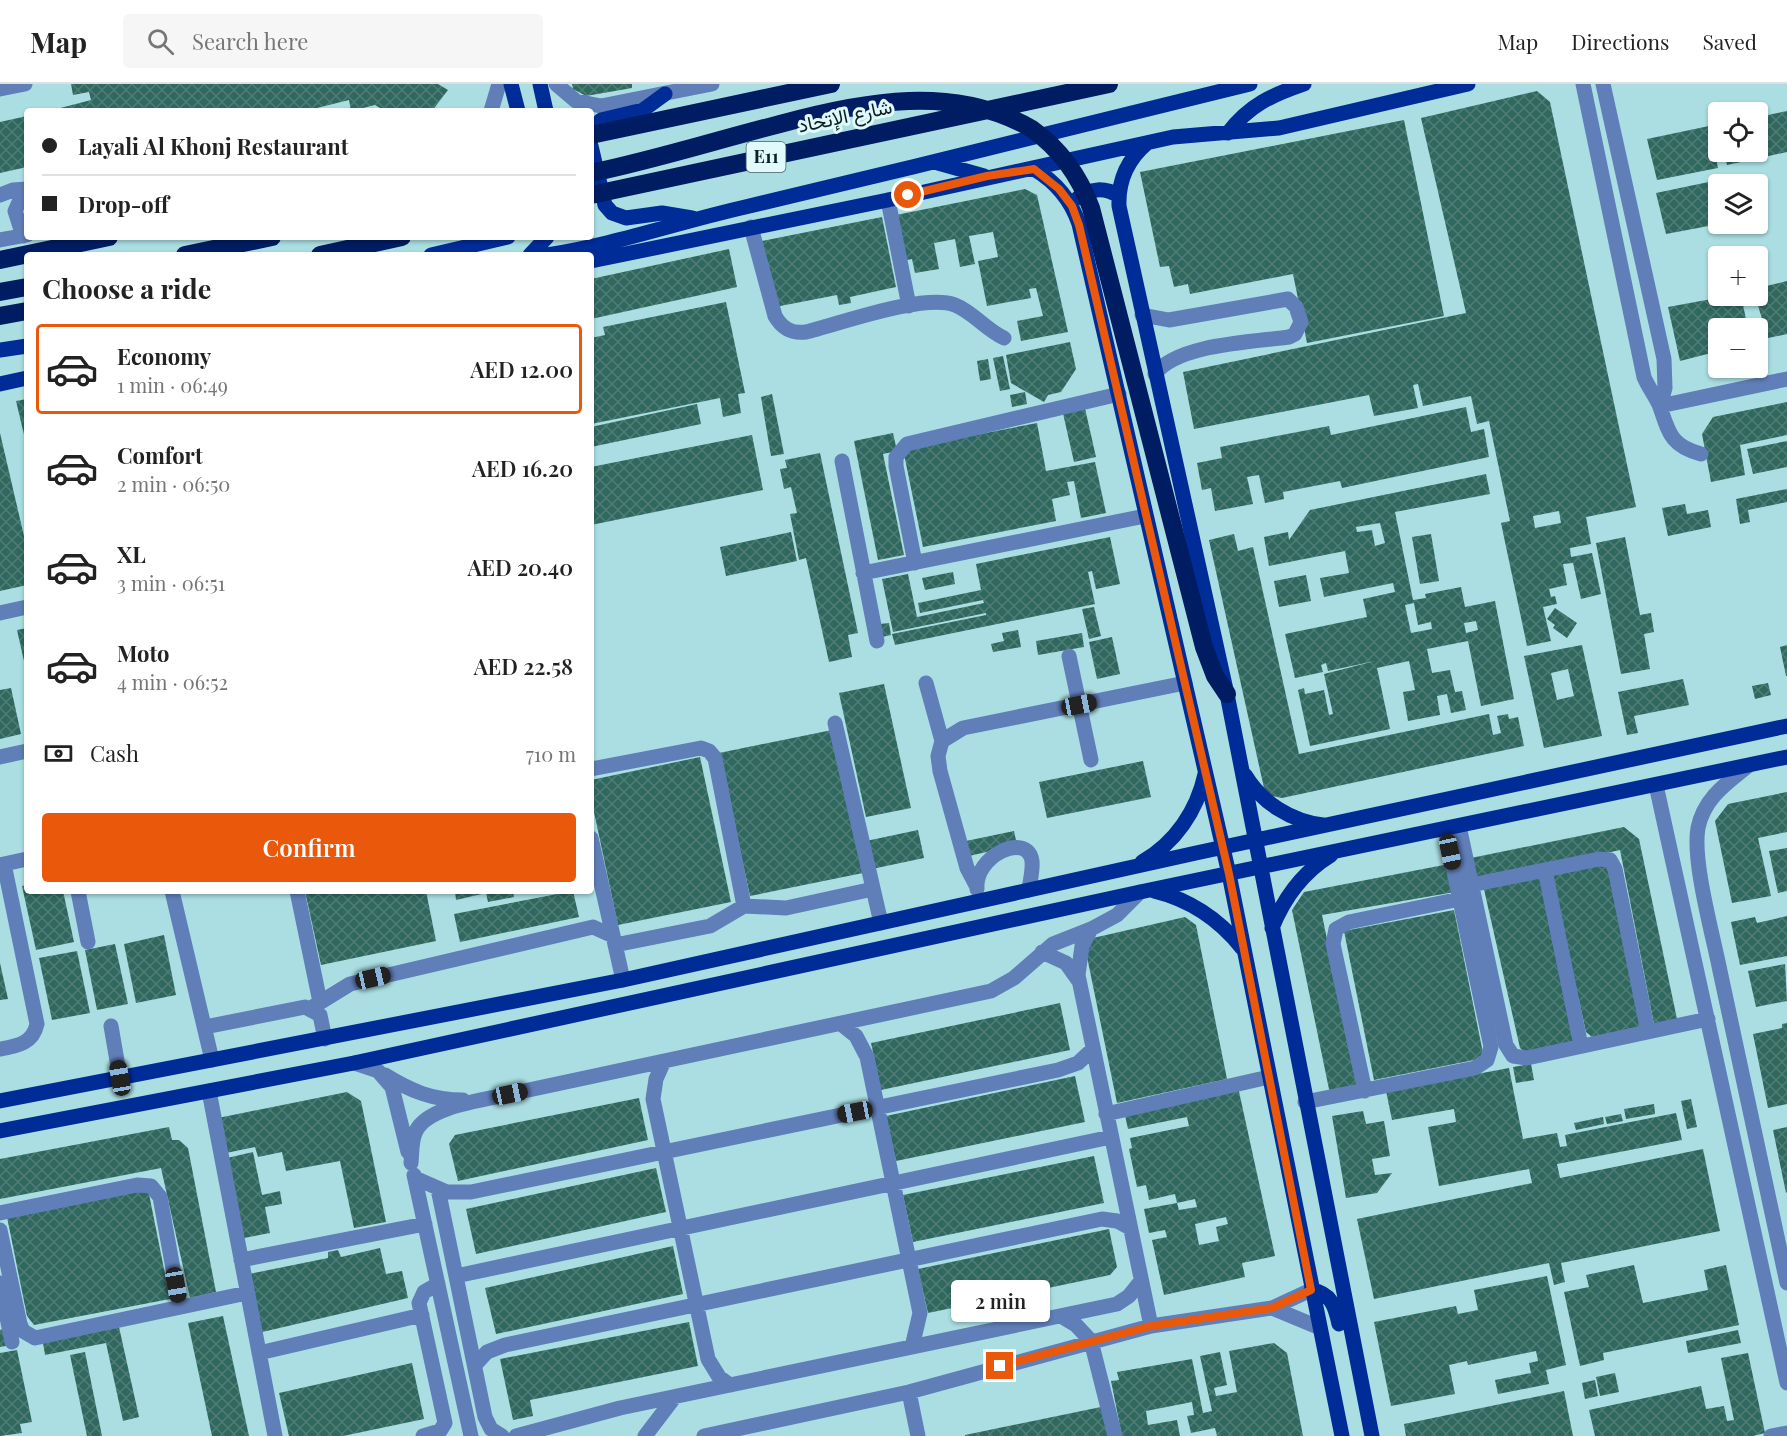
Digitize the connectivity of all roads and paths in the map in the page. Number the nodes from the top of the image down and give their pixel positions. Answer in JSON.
{"nodes":[{"id":1,"x":25,"y":84,"type":"edge"},
{"id":2,"x":499,"y":84,"type":"edge"},
{"id":3,"x":511,"y":84,"type":"edge"},
{"id":4,"x":540,"y":84,"type":"edge"},
{"id":5,"x":556,"y":84,"type":"edge"},
{"id":6,"x":712,"y":84,"type":"edge"},
{"id":7,"x":831,"y":84,"type":"edge"},
{"id":8,"x":1109,"y":84,"type":"edge"},
{"id":9,"x":1250,"y":84,"type":"edge"},
{"id":10,"x":1304,"y":84,"type":"edge"},
{"id":11,"x":1468,"y":84,"type":"edge"},
{"id":12,"x":1603,"y":86,"type":"edge"},
{"id":13,"x":1584,"y":87,"type":"edge"},
{"id":14,"x":0,"y":89,"type":"edge"},
{"id":15,"x":665,"y":94,"type":"junction"},
{"id":16,"x":492,"y":108,"type":"edge"},
{"id":17,"x":517,"y":108,"type":"edge"},
{"id":18,"x":545,"y":108,"type":"edge"},
{"id":19,"x":594,"y":127,"type":"edge"},
{"id":20,"x":1228,"y":133,"type":"junction"},
{"id":21,"x":594,"y":134,"type":"edge"},
{"id":22,"x":1147,"y":143,"type":"junction"},
{"id":23,"x":594,"y":159,"type":"edge"},
{"id":24,"x":935,"y":163,"type":"junction"},
{"id":25,"x":1034,"y":169,"type":"junction"},
{"id":26,"x":594,"y":172,"type":"edge"},
{"id":27,"x":987,"y":176,"type":"junction"},
{"id":28,"x":24,"y":189,"type":"edge"},
{"id":29,"x":594,"y":194,"type":"edge"},
{"id":30,"x":0,"y":195,"type":"edge"},
{"id":31,"x":1119,"y":196,"type":"junction"},
{"id":32,"x":24,"y":197,"type":"edge"},
{"id":33,"x":888,"y":200,"type":"junction"},
{"id":34,"x":1072,"y":206,"type":"junction"},
{"id":35,"x":693,"y":219,"type":"junction"},
{"id":36,"x":751,"y":227,"type":"junction"},
{"id":37,"x":24,"y":233,"type":"edge"},
{"id":38,"x":24,"y":235,"type":"edge"},
{"id":39,"x":594,"y":237,"type":"edge"},
{"id":40,"x":0,"y":240,"type":"edge"},
{"id":41,"x":43,"y":240,"type":"edge"},
{"id":42,"x":95,"y":240,"type":"edge"},
{"id":43,"x":258,"y":240,"type":"edge"},
{"id":44,"x":388,"y":240,"type":"edge"},
{"id":45,"x":495,"y":240,"type":"edge"},
{"id":46,"x":544,"y":240,"type":"edge"},
{"id":47,"x":614,"y":242,"type":"junction"},
{"id":48,"x":37,"y":252,"type":"edge"},
{"id":49,"x":200,"y":252,"type":"edge"},
{"id":50,"x":334,"y":252,"type":"edge"},
{"id":51,"x":444,"y":252,"type":"edge"},
{"id":52,"x":533,"y":252,"type":"edge"},
{"id":53,"x":562,"y":252,"type":"edge"},
{"id":54,"x":24,"y":255,"type":"edge"},
{"id":55,"x":4,"y":259,"type":"edge"},
{"id":56,"x":594,"y":260,"type":"edge"},
{"id":57,"x":24,"y":288,"type":"edge"},
{"id":58,"x":0,"y":292,"type":"edge"},
{"id":59,"x":909,"y":306,"type":"junction"},
{"id":60,"x":24,"y":312,"type":"edge"},
{"id":61,"x":1142,"y":315,"type":"junction"},
{"id":62,"x":0,"y":316,"type":"edge"},
{"id":63,"x":1004,"y":338,"type":"dead end"},
{"id":64,"x":24,"y":346,"type":"edge"},
{"id":65,"x":0,"y":350,"type":"edge"},
{"id":66,"x":1155,"y":374,"type":"junction"},
{"id":67,"x":24,"y":378,"type":"edge"},
{"id":68,"x":1787,"y":379,"type":"edge"},
{"id":69,"x":2,"y":382,"type":"edge"},
{"id":70,"x":1119,"y":394,"type":"junction"},
{"id":71,"x":1660,"y":406,"type":"junction"},
{"id":72,"x":1701,"y":454,"type":"dead end"},
{"id":73,"x":842,"y":461,"type":"dead end"},
{"id":74,"x":1145,"y":516,"type":"junction"},
{"id":75,"x":915,"y":563,"type":"junction"},
{"id":76,"x":863,"y":573,"type":"junction"},
{"id":77,"x":24,"y":608,"type":"edge"},
{"id":78,"x":0,"y":613,"type":"edge"},
{"id":79,"x":876,"y":641,"type":"dead end"},
{"id":80,"x":1069,"y":656,"type":"dead end"},
{"id":81,"x":1185,"y":682,"type":"junction"},
{"id":82,"x":926,"y":683,"type":"dead end"},
{"id":83,"x":1227,"y":694,"type":"junction"},
{"id":84,"x":1079,"y":705,"type":"junction"},
{"id":85,"x":835,"y":723,"type":"dead end"},
{"id":86,"x":1787,"y":726,"type":"edge"},
{"id":87,"x":942,"y":741,"type":"junction"},
{"id":88,"x":24,"y":752,"type":"edge"},
{"id":89,"x":0,"y":757,"type":"edge"},
{"id":90,"x":1787,"y":758,"type":"edge"},
{"id":91,"x":1091,"y":760,"type":"dead end"},
{"id":92,"x":1748,"y":766,"type":"junction"},
{"id":93,"x":594,"y":768,"type":"edge"},
{"id":94,"x":1242,"y":770,"type":"junction"},
{"id":95,"x":1205,"y":771,"type":"junction"},
{"id":96,"x":1656,"y":785,"type":"junction"},
{"id":97,"x":1332,"y":825,"type":"junction"},
{"id":98,"x":1452,"y":827,"type":"junction"},
{"id":99,"x":1256,"y":841,"type":"junction"},
{"id":100,"x":1223,"y":847,"type":"junction"},
{"id":101,"x":594,"y":851,"type":"edge"},
{"id":102,"x":1339,"y":851,"type":"junction"},
{"id":103,"x":24,"y":860,"type":"edge"},
{"id":104,"x":2,"y":864,"type":"edge"},
{"id":105,"x":1132,"y":867,"type":"junction"},
{"id":106,"x":1261,"y":867,"type":"junction"},
{"id":107,"x":1545,"y":870,"type":"junction"},
{"id":108,"x":1229,"y":874,"type":"junction"},
{"id":109,"x":1472,"y":885,"type":"junction"},
{"id":110,"x":873,"y":889,"type":"junction"},
{"id":111,"x":1029,"y":890,"type":"junction"},
{"id":112,"x":1145,"y":891,"type":"junction"},
{"id":113,"x":79,"y":894,"type":"edge"},
{"id":114,"x":173,"y":894,"type":"edge"},
{"id":115,"x":298,"y":894,"type":"edge"},
{"id":116,"x":978,"y":894,"type":"junction"},
{"id":117,"x":1460,"y":899,"type":"junction"},
{"id":118,"x":744,"y":906,"type":"junction"},
{"id":119,"x":1706,"y":906,"type":"junction"},
{"id":120,"x":1684,"y":911,"type":"junction"},
{"id":121,"x":881,"y":923,"type":"junction"},
{"id":122,"x":1272,"y":928,"type":"junction"},
{"id":123,"x":1092,"y":929,"type":"junction"},
{"id":124,"x":614,"y":940,"type":"junction"},
{"id":125,"x":88,"y":942,"type":"dead end"},
{"id":126,"x":1244,"y":951,"type":"junction"},
{"id":127,"x":1042,"y":952,"type":"junction"},
{"id":128,"x":623,"y":980,"type":"junction"},
{"id":129,"x":1080,"y":986,"type":"junction"},
{"id":130,"x":316,"y":1005,"type":"junction"},
{"id":131,"x":1708,"y":1018,"type":"junction"},
{"id":132,"x":841,"y":1024,"type":"junction"},
{"id":133,"x":111,"y":1026,"type":"dead end"},
{"id":134,"x":205,"y":1027,"type":"junction"},
{"id":135,"x":1648,"y":1032,"type":"junction"},
{"id":136,"x":325,"y":1039,"type":"junction"},
{"id":137,"x":1581,"y":1046,"type":"junction"},
{"id":138,"x":0,"y":1049,"type":"edge"},
{"id":139,"x":1093,"y":1049,"type":"junction"},
{"id":140,"x":212,"y":1060,"type":"junction"},
{"id":141,"x":664,"y":1061,"type":"junction"},
{"id":142,"x":354,"y":1063,"type":"junction"},
{"id":143,"x":378,"y":1071,"type":"junction"},
{"id":144,"x":1269,"y":1077,"type":"junction"},
{"id":145,"x":120,"y":1078,"type":"junction"},
{"id":146,"x":209,"y":1091,"type":"junction"},
{"id":147,"x":1365,"y":1091,"type":"junction"},
{"id":148,"x":484,"y":1100,"type":"junction"},
{"id":149,"x":0,"y":1101,"type":"edge"},
{"id":150,"x":1305,"y":1102,"type":"junction"},
{"id":151,"x":877,"y":1108,"type":"junction"},
{"id":152,"x":1106,"y":1114,"type":"junction"},
{"id":153,"x":0,"y":1131,"type":"edge"},
{"id":154,"x":1111,"y":1137,"type":"junction"},
{"id":155,"x":665,"y":1152,"type":"junction"},
{"id":156,"x":411,"y":1163,"type":"junction"},
{"id":157,"x":415,"y":1179,"type":"junction"},
{"id":158,"x":893,"y":1184,"type":"junction"},
{"id":159,"x":438,"y":1189,"type":"junction"},
{"id":160,"x":0,"y":1213,"type":"edge"},
{"id":161,"x":425,"y":1224,"type":"junction"},
{"id":162,"x":680,"y":1228,"type":"junction"},
{"id":163,"x":1130,"y":1228,"type":"junction"},
{"id":164,"x":0,"y":1230,"type":"edge"},
{"id":165,"x":909,"y":1259,"type":"junction"},
{"id":166,"x":241,"y":1260,"type":"junction"},
{"id":167,"x":456,"y":1276,"type":"junction"},
{"id":168,"x":1141,"y":1281,"type":"junction"},
{"id":169,"x":0,"y":1283,"type":"edge"},
{"id":170,"x":1787,"y":1283,"type":"edge"},
{"id":171,"x":438,"y":1284,"type":"junction"},
{"id":172,"x":1311,"y":1290,"type":"junction"},
{"id":173,"x":248,"y":1293,"type":"junction"},
{"id":174,"x":697,"y":1304,"type":"junction"},
{"id":175,"x":180,"y":1307,"type":"junction"},
{"id":176,"x":1272,"y":1308,"type":"junction"},
{"id":177,"x":422,"y":1316,"type":"junction"},
{"id":178,"x":1061,"y":1316,"type":"junction"},
{"id":179,"x":1151,"y":1326,"type":"junction"},
{"id":180,"x":1318,"y":1327,"type":"junction"},
{"id":181,"x":1091,"y":1341,"type":"junction"},
{"id":182,"x":12,"y":1342,"type":"dead end"},
{"id":183,"x":912,"y":1347,"type":"junction"},
{"id":184,"x":259,"y":1353,"type":"junction"},
{"id":185,"x":475,"y":1365,"type":"junction"},
{"id":186,"x":1787,"y":1383,"type":"edge"},
{"id":187,"x":730,"y":1385,"type":"junction"},
{"id":188,"x":909,"y":1392,"type":"junction"},
{"id":189,"x":674,"y":1398,"type":"junction"},
{"id":190,"x":1366,"y":1408,"type":"junction"},
{"id":191,"x":1787,"y":1433,"type":"edge"},
{"id":192,"x":275,"y":1436,"type":"edge"},
{"id":193,"x":423,"y":1436,"type":"edge"},
{"id":194,"x":471,"y":1436,"type":"edge"},
{"id":195,"x":502,"y":1436,"type":"edge"},
{"id":196,"x":516,"y":1436,"type":"edge"},
{"id":197,"x":645,"y":1436,"type":"edge"},
{"id":198,"x":704,"y":1436,"type":"edge"},
{"id":199,"x":918,"y":1436,"type":"edge"},
{"id":200,"x":1115,"y":1436,"type":"edge"},
{"id":201,"x":1342,"y":1436,"type":"edge"},
{"id":202,"x":1372,"y":1436,"type":"edge"},
{"id":203,"x":1771,"y":1436,"type":"edge"}],
"edges":[{"from":1,"to":14,"type":"street"},
{"from":2,"to":16,"type":"street"},
{"from":3,"to":17,"type":"main road"},
{"from":4,"to":18,"type":"main road"},
{"from":5,"to":15,"type":"street"},
{"from":6,"to":15,"type":"street"},
{"from":7,"to":21,"type":"highway","name":"شارع الإتحاد"},
{"from":8,"to":29,"type":"highway","name":"شارع الإتحاد","number":"E11"},
{"from":9,"to":24,"type":"main road"},
{"from":10,"to":20,"type":"main road"},
{"from":11,"to":20,"type":"main road"},
{"from":12,"to":13,"type":"street"},
{"from":12,"to":71,"type":"street"},
{"from":13,"to":71,"type":"street"},
{"from":15,"to":19,"type":"main road"},
{"from":20,"to":22,"type":"main road"},
{"from":22,"to":25,"type":"main road"},
{"from":22,"to":31,"type":"main road"},
{"from":23,"to":35,"type":"main road"},
{"from":24,"to":27,"type":"main road"},
{"from":24,"to":35,"type":"main road"},
{"from":25,"to":27,"type":"main road"},
{"from":25,"to":34,"type":"main road"},
{"from":26,"to":83,"type":"highway"},
{"from":27,"to":33,"type":"main road"},
{"from":28,"to":30,"type":"street"},
{"from":31,"to":34,"type":"main road"},
{"from":31,"to":61,"type":"main road"},
{"from":32,"to":37,"type":"street"},
{"from":33,"to":36,"type":"main road"},
{"from":33,"to":59,"type":"street"},
{"from":34,"to":70,"type":"main road"},
{"from":35,"to":47,"type":"main road"},
{"from":36,"to":56,"type":"main road"},
{"from":36,"to":59,"type":"street"},
{"from":38,"to":40,"type":"street"},
{"from":39,"to":47,"type":"main road"},
{"from":41,"to":55,"type":"highway"},
{"from":42,"to":48,"type":"highway"},
{"from":43,"to":49,"type":"highway"},
{"from":44,"to":50,"type":"highway"},
{"from":45,"to":51,"type":"main road"},
{"from":46,"to":52,"type":"main road"},
{"from":47,"to":53,"type":"main road"},
{"from":54,"to":55,"type":"highway"},
{"from":57,"to":58,"type":"highway"},
{"from":59,"to":63,"type":"street"},
{"from":60,"to":62,"type":"highway"},
{"from":61,"to":66,"type":"main road"},
{"from":61,"to":66,"type":"street"},
{"from":64,"to":65,"type":"main road"},
{"from":66,"to":83,"type":"main road"},
{"from":67,"to":69,"type":"main road"},
{"from":68,"to":71,"type":"street"},
{"from":70,"to":74,"type":"main road"},
{"from":70,"to":75,"type":"street"},
{"from":71,"to":72,"type":"street"},
{"from":73,"to":76,"type":"street"},
{"from":74,"to":75,"type":"street"},
{"from":74,"to":81,"type":"main road"},
{"from":75,"to":76,"type":"street"},
{"from":76,"to":79,"type":"street"},
{"from":77,"to":78,"type":"street"},
{"from":80,"to":84,"type":"street"},
{"from":81,"to":84,"type":"street"},
{"from":81,"to":95,"type":"main road"},
{"from":82,"to":87,"type":"street"},
{"from":83,"to":94,"type":"main road"},
{"from":84,"to":87,"type":"street"},
{"from":84,"to":91,"type":"street"},
{"from":85,"to":110,"type":"street"},
{"from":86,"to":97,"type":"main road"},
{"from":87,"to":116,"type":"street"},
{"from":88,"to":89,"type":"street"},
{"from":90,"to":92,"type":"main road"},
{"from":92,"to":96,"type":"main road"},
{"from":92,"to":119,"type":"street"},
{"from":93,"to":118,"type":"street"},
{"from":94,"to":97,"type":"main road"},
{"from":94,"to":99,"type":"main road"},
{"from":95,"to":100,"type":"main road"},
{"from":95,"to":105,"type":"main road"},
{"from":96,"to":98,"type":"main road"},
{"from":96,"to":120,"type":"street"},
{"from":97,"to":99,"type":"main road"},
{"from":98,"to":102,"type":"main road"},
{"from":98,"to":109,"type":"street"},
{"from":98,"to":117,"type":"street"},
{"from":99,"to":100,"type":"main road"},
{"from":99,"to":106,"type":"main road"},
{"from":100,"to":105,"type":"main road"},
{"from":100,"to":108,"type":"main road"},
{"from":101,"to":124,"type":"street"},
{"from":102,"to":106,"type":"main road"},
{"from":102,"to":122,"type":"main road"},
{"from":103,"to":104,"type":"street"},
{"from":104,"to":138,"type":"street"},
{"from":105,"to":111,"type":"main road"},
{"from":106,"to":108,"type":"main road"},
{"from":106,"to":122,"type":"main road"},
{"from":107,"to":109,"type":"street"},
{"from":107,"to":135,"type":"street"},
{"from":107,"to":137,"type":"street"},
{"from":108,"to":112,"type":"main road"},
{"from":108,"to":126,"type":"main road"},
{"from":109,"to":137,"type":"street"},
{"from":110,"to":118,"type":"street"},
{"from":110,"to":121,"type":"street"},
{"from":111,"to":116,"type":"main road"},
{"from":111,"to":116,"type":"street"},
{"from":112,"to":123,"type":"street"},
{"from":112,"to":126,"type":"main road"},
{"from":112,"to":142,"type":"main road"},
{"from":113,"to":125,"type":"street"},
{"from":114,"to":134,"type":"street"},
{"from":115,"to":130,"type":"street"},
{"from":116,"to":121,"type":"main road"},
{"from":117,"to":147,"type":"street"},
{"from":117,"to":147,"type":"street"},
{"from":118,"to":124,"type":"street"},
{"from":119,"to":120,"type":"street"},
{"from":119,"to":170,"type":"street"},
{"from":120,"to":131,"type":"street"},
{"from":121,"to":128,"type":"main road"},
{"from":122,"to":150,"type":"main road"},
{"from":123,"to":127,"type":"street"},
{"from":123,"to":129,"type":"street"},
{"from":124,"to":128,"type":"street"},
{"from":124,"to":130,"type":"street"},
{"from":126,"to":144,"type":"main road"},
{"from":127,"to":129,"type":"street"},
{"from":127,"to":132,"type":"street"},
{"from":128,"to":136,"type":"main road"},
{"from":129,"to":139,"type":"street"},
{"from":130,"to":134,"type":"street"},
{"from":130,"to":136,"type":"street"},
{"from":131,"to":135,"type":"street"},
{"from":131,"to":186,"type":"street"},
{"from":132,"to":141,"type":"street"},
{"from":132,"to":151,"type":"street"},
{"from":133,"to":145,"type":"street"},
{"from":134,"to":140,"type":"street"},
{"from":135,"to":137,"type":"street"},
{"from":136,"to":140,"type":"main road"},
{"from":139,"to":151,"type":"street"},
{"from":139,"to":152,"type":"street"},
{"from":140,"to":145,"type":"main road"},
{"from":141,"to":148,"type":"street"},
{"from":141,"to":155,"type":"street"},
{"from":142,"to":143,"type":"street"},
{"from":142,"to":146,"type":"main road"},
{"from":143,"to":148,"type":"street"},
{"from":143,"to":156,"type":"street"},
{"from":144,"to":152,"type":"street"},
{"from":144,"to":172,"type":"main road"},
{"from":145,"to":149,"type":"main road"},
{"from":146,"to":153,"type":"main road"},
{"from":146,"to":166,"type":"street"},
{"from":147,"to":150,"type":"street"},
{"from":148,"to":156,"type":"street"},
{"from":150,"to":190,"type":"main road"},
{"from":151,"to":155,"type":"street"},
{"from":151,"to":158,"type":"street"},
{"from":152,"to":154,"type":"street"},
{"from":154,"to":158,"type":"street"},
{"from":154,"to":163,"type":"street"},
{"from":155,"to":159,"type":"street"},
{"from":155,"to":162,"type":"street"},
{"from":156,"to":157,"type":"street"},
{"from":157,"to":159,"type":"street"},
{"from":157,"to":161,"type":"street"},
{"from":158,"to":162,"type":"street"},
{"from":158,"to":165,"type":"street"},
{"from":159,"to":167,"type":"street"},
{"from":160,"to":175,"type":"street"},
{"from":161,"to":166,"type":"street"},
{"from":161,"to":171,"type":"street"},
{"from":162,"to":167,"type":"street"},
{"from":162,"to":174,"type":"street"},
{"from":163,"to":165,"type":"street"},
{"from":163,"to":168,"type":"street"},
{"from":164,"to":175,"type":"street"},
{"from":165,"to":174,"type":"street"},
{"from":165,"to":183,"type":"street"},
{"from":166,"to":173,"type":"street"},
{"from":167,"to":185,"type":"street"},
{"from":168,"to":178,"type":"street"},
{"from":168,"to":179,"type":"street"},
{"from":169,"to":182,"type":"street"},
{"from":171,"to":177,"type":"street"},
{"from":171,"to":194,"type":"street"},
{"from":172,"to":176,"type":"street"},
{"from":172,"to":180,"type":"main road"},
{"from":172,"to":190,"type":"main road"},
{"from":173,"to":175,"type":"street"},
{"from":173,"to":184,"type":"street"},
{"from":174,"to":185,"type":"street"},
{"from":174,"to":187,"type":"street"},
{"from":176,"to":179,"type":"street"},
{"from":176,"to":180,"type":"street"},
{"from":177,"to":184,"type":"street"},
{"from":177,"to":193,"type":"street"},
{"from":178,"to":181,"type":"street"},
{"from":178,"to":183,"type":"street"},
{"from":179,"to":181,"type":"street"},
{"from":180,"to":201,"type":"main road"},
{"from":181,"to":188,"type":"street"},
{"from":181,"to":200,"type":"street"},
{"from":183,"to":187,"type":"street"},
{"from":184,"to":192,"type":"street"},
{"from":185,"to":195,"type":"street"},
{"from":187,"to":189,"type":"street"},
{"from":188,"to":198,"type":"street"},
{"from":188,"to":199,"type":"street"},
{"from":189,"to":196,"type":"street"},
{"from":189,"to":197,"type":"street"},
{"from":190,"to":202,"type":"main road"},
{"from":191,"to":203,"type":"street"}]}
